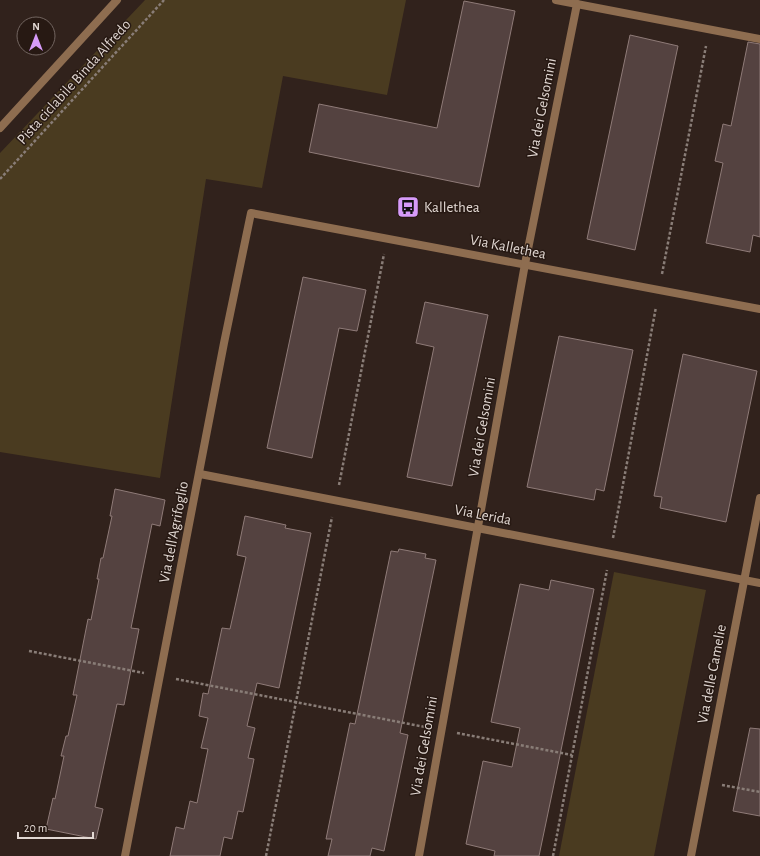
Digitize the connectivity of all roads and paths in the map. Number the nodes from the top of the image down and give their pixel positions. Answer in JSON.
{"nodes":[{"id":1,"x":117,"y":0,"type":"edge"},
{"id":2,"x":164,"y":0,"type":"edge"},
{"id":3,"x":556,"y":0,"type":"edge"},
{"id":4,"x":577,"y":4,"type":"junction"},
{"id":5,"x":709,"y":29,"type":"junction"},
{"id":6,"x":760,"y":39,"type":"edge"},
{"id":7,"x":0,"y":128,"type":"edge"},
{"id":8,"x":0,"y":179,"type":"edge"},
{"id":9,"x":251,"y":213,"type":"joint"},
{"id":10,"x":387,"y":238,"type":"junction"},
{"id":11,"x":525,"y":264,"type":"junction"},
{"id":12,"x":660,"y":290,"type":"junction"},
{"id":13,"x":760,"y":309,"type":"edge"},
{"id":14,"x":200,"y":474,"type":"junction"},
{"id":15,"x":760,"y":498,"type":"edge"},
{"id":16,"x":336,"y":501,"type":"junction"},
{"id":17,"x":478,"y":528,"type":"junction"},
{"id":18,"x":610,"y":554,"type":"junction"},
{"id":19,"x":744,"y":580,"type":"junction"},
{"id":20,"x":760,"y":583,"type":"edge"},
{"id":21,"x":29,"y":651,"type":"dead end"},
{"id":22,"x":160,"y":676,"type":"junction"},
{"id":23,"x":296,"y":702,"type":"junction"},
{"id":24,"x":441,"y":730,"type":"junction"},
{"id":25,"x":572,"y":755,"type":"junction"},
{"id":26,"x":706,"y":782,"type":"junction"},
{"id":27,"x":760,"y":792,"type":"edge"},
{"id":28,"x":125,"y":856,"type":"edge"},
{"id":29,"x":266,"y":856,"type":"edge"},
{"id":30,"x":419,"y":856,"type":"edge"},
{"id":31,"x":553,"y":856,"type":"edge"},
{"id":32,"x":691,"y":856,"type":"edge"}],
"edges":[{"from":1,"to":7,"type":"street"},
{"from":2,"to":8,"type":"path","name":"Pista ciclabile Binda Alfredo"},
{"from":3,"to":4,"type":"street"},
{"from":4,"to":5,"type":"street"},
{"from":4,"to":11,"type":"street","name":"Via dei Gelsomini"},
{"from":5,"to":6,"type":"street"},
{"from":5,"to":12,"type":"path"},
{"from":9,"to":10,"type":"street","name":"Via Kallethea"},
{"from":9,"to":14,"type":"street","name":"Via dell'Agrifoglio"},
{"from":10,"to":11,"type":"street","name":"Via Kallethea"},
{"from":10,"to":16,"type":"path"},
{"from":11,"to":12,"type":"street","name":"Via Kallethea"},
{"from":11,"to":17,"type":"street","name":"Via dei Gelsomini"},
{"from":12,"to":13,"type":"street","name":"Via Kallethea"},
{"from":12,"to":18,"type":"path"},
{"from":14,"to":16,"type":"street","name":"Via Lerida"},
{"from":14,"to":22,"type":"street","name":"Via dell'Agrifoglio"},
{"from":15,"to":19,"type":"street","name":"Via delle Camelie"},
{"from":16,"to":17,"type":"street","name":"Via Lerida"},
{"from":16,"to":23,"type":"path"},
{"from":17,"to":18,"type":"street","name":"Via Lerida"},
{"from":17,"to":24,"type":"street","name":"Via dei Gelsomini"},
{"from":18,"to":19,"type":"street","name":"Via Lerida"},
{"from":18,"to":25,"type":"path"},
{"from":19,"to":20,"type":"street","name":"Via Lerida"},
{"from":19,"to":26,"type":"street","name":"Via delle Camelie"},
{"from":21,"to":22,"type":"path"},
{"from":22,"to":23,"type":"path"},
{"from":22,"to":28,"type":"street","name":"Via dell'Agrifoglio"},
{"from":23,"to":24,"type":"path"},
{"from":23,"to":29,"type":"path"},
{"from":24,"to":25,"type":"path"},
{"from":24,"to":30,"type":"street","name":"Via dei Gelsomini"},
{"from":25,"to":31,"type":"path"},
{"from":26,"to":27,"type":"path"},
{"from":26,"to":32,"type":"street","name":"Via delle Camelie"}]}
